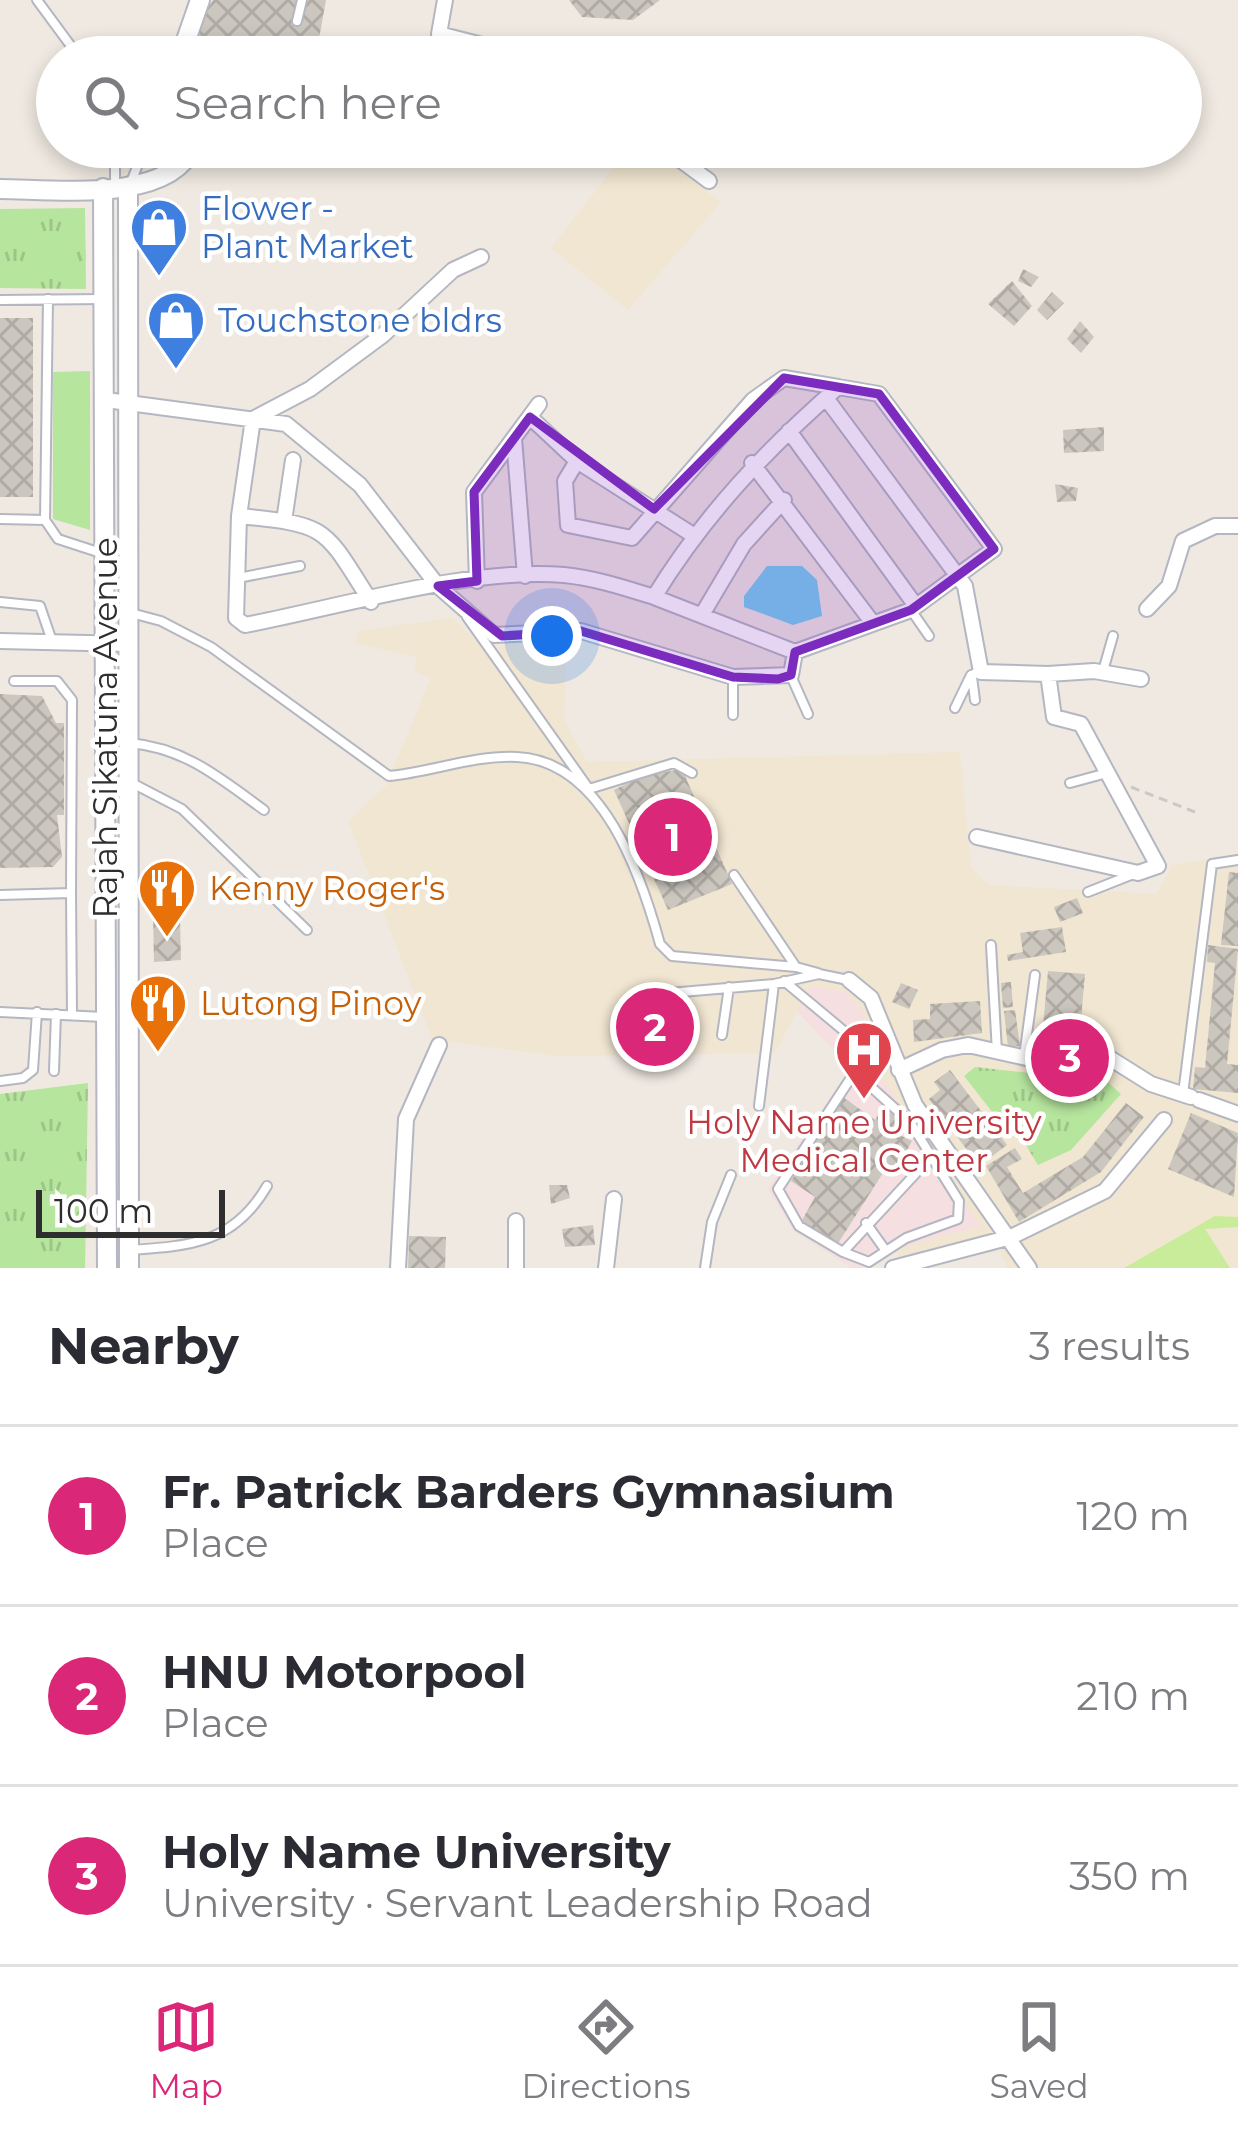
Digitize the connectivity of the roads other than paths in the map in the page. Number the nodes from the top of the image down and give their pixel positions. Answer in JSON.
{"nodes":[{"id":1,"x":37,"y":0,"type":"edge"},
{"id":2,"x":200,"y":0,"type":"edge"},
{"id":3,"x":302,"y":0,"type":"edge"},
{"id":4,"x":445,"y":0,"type":"edge"},
{"id":5,"x":297,"y":21,"type":"dead end"},
{"id":6,"x":64,"y":36,"type":"edge"},
{"id":7,"x":188,"y":36,"type":"edge"},
{"id":8,"x":447,"y":36,"type":"edge"},
{"id":9,"x":116,"y":168,"type":"edge"},
{"id":10,"x":130,"y":168,"type":"edge"},
{"id":11,"x":172,"y":168,"type":"edge"},
{"id":12,"x":691,"y":168,"type":"edge"},
{"id":13,"x":709,"y":181,"type":"dead end"},
{"id":14,"x":116,"y":188,"type":"junction"},
{"id":15,"x":0,"y":189,"type":"edge"},
{"id":16,"x":481,"y":257,"type":"dead end"},
{"id":17,"x":48,"y":299,"type":"junction"},
{"id":18,"x":105,"y":299,"type":"junction"},
{"id":19,"x":0,"y":300,"type":"edge"},
{"id":20,"x":838,"y":387,"type":"junction"},
{"id":21,"x":826,"y":398,"type":"junction"},
{"id":22,"x":106,"y":400,"type":"junction"},
{"id":23,"x":130,"y":401,"type":"junction"},
{"id":24,"x":253,"y":419,"type":"junction"},
{"id":25,"x":789,"y":430,"type":"junction"},
{"id":26,"x":514,"y":437,"type":"junction"},
{"id":27,"x":292,"y":460,"type":"dead end"},
{"id":28,"x":578,"y":460,"type":"junction"},
{"id":29,"x":752,"y":463,"type":"junction"},
{"id":30,"x":784,"y":500,"type":"junction"},
{"id":31,"x":654,"y":509,"type":"junction"},
{"id":32,"x":239,"y":516,"type":"junction"},
{"id":33,"x":0,"y":519,"type":"edge"},
{"id":34,"x":45,"y":520,"type":"junction"},
{"id":35,"x":284,"y":520,"type":"junction"},
{"id":36,"x":1238,"y":526,"type":"edge"},
{"id":37,"x":693,"y":535,"type":"junction"},
{"id":38,"x":104,"y":554,"type":"junction"},
{"id":39,"x":301,"y":566,"type":"dead end"},
{"id":40,"x":525,"y":576,"type":"junction"},
{"id":41,"x":956,"y":577,"type":"junction"},
{"id":42,"x":236,"y":578,"type":"junction"},
{"id":43,"x":477,"y":581,"type":"junction"},
{"id":44,"x":438,"y":586,"type":"junction"},
{"id":45,"x":654,"y":597,"type":"junction"},
{"id":46,"x":0,"y":602,"type":"edge"},
{"id":47,"x":371,"y":602,"type":"junction"},
{"id":48,"x":913,"y":608,"type":"junction"},
{"id":49,"x":1147,"y":609,"type":"dead end"},
{"id":50,"x":105,"y":611,"type":"junction"},
{"id":51,"x":129,"y":613,"type":"junction"},
{"id":52,"x":703,"y":614,"type":"junction"},
{"id":53,"x":467,"y":616,"type":"junction"},
{"id":54,"x":872,"y":622,"type":"junction"},
{"id":55,"x":929,"y":636,"type":"dead end"},
{"id":56,"x":1114,"y":636,"type":"dead end"},
{"id":57,"x":0,"y":641,"type":"edge"},
{"id":58,"x":53,"y":642,"type":"junction"},
{"id":59,"x":105,"y":643,"type":"junction"},
{"id":60,"x":130,"y":644,"type":"junction"},
{"id":61,"x":795,"y":652,"type":"junction"},
{"id":62,"x":1102,"y":671,"type":"junction"},
{"id":63,"x":976,"y":674,"type":"junction"},
{"id":64,"x":1048,"y":674,"type":"junction"},
{"id":65,"x":791,"y":675,"type":"junction"},
{"id":66,"x":733,"y":677,"type":"junction"},
{"id":67,"x":1141,"y":680,"type":"dead end"},
{"id":68,"x":14,"y":681,"type":"dead end"},
{"id":69,"x":975,"y":700,"type":"dead end"},
{"id":70,"x":955,"y":707,"type":"dead end"},
{"id":71,"x":808,"y":714,"type":"dead end"},
{"id":72,"x":733,"y":715,"type":"dead end"},
{"id":73,"x":130,"y":742,"type":"junction"},
{"id":74,"x":692,"y":773,"type":"dead end"},
{"id":75,"x":1110,"y":776,"type":"junction"},
{"id":76,"x":129,"y":782,"type":"junction"},
{"id":77,"x":1070,"y":783,"type":"dead end"},
{"id":78,"x":589,"y":788,"type":"junction"},
{"id":79,"x":264,"y":810,"type":"dead end"},
{"id":80,"x":977,"y":837,"type":"dead end"},
{"id":81,"x":1238,"y":860,"type":"edge"},
{"id":82,"x":1138,"y":873,"type":"junction"},
{"id":83,"x":734,"y":875,"type":"dead end"},
{"id":84,"x":1088,"y":892,"type":"dead end"},
{"id":85,"x":71,"y":893,"type":"junction"},
{"id":86,"x":0,"y":895,"type":"edge"},
{"id":87,"x":307,"y":930,"type":"dead end"},
{"id":88,"x":991,"y":945,"type":"dead end"},
{"id":89,"x":796,"y":967,"type":"junction"},
{"id":90,"x":819,"y":974,"type":"junction"},
{"id":91,"x":1035,"y":975,"type":"dead end"},
{"id":92,"x":849,"y":980,"type":"joint"},
{"id":93,"x":779,"y":982,"type":"junction"},
{"id":94,"x":730,"y":987,"type":"junction"},
{"id":95,"x":635,"y":996,"type":"dead end"},
{"id":96,"x":0,"y":1012,"type":"edge"},
{"id":97,"x":37,"y":1012,"type":"junction"},
{"id":98,"x":56,"y":1013,"type":"junction"},
{"id":99,"x":72,"y":1015,"type":"junction"},
{"id":100,"x":106,"y":1017,"type":"junction"},
{"id":101,"x":722,"y":1035,"type":"dead end"},
{"id":102,"x":439,"y":1045,"type":"dead end"},
{"id":103,"x":997,"y":1053,"type":"junction"},
{"id":104,"x":1024,"y":1059,"type":"junction"},
{"id":105,"x":856,"y":1070,"type":"junction"},
{"id":106,"x":899,"y":1070,"type":"junction"},
{"id":107,"x":54,"y":1071,"type":"dead end"},
{"id":108,"x":0,"y":1081,"type":"edge"},
{"id":109,"x":129,"y":1090,"type":"junction"},
{"id":110,"x":106,"y":1092,"type":"junction"},
{"id":111,"x":1188,"y":1096,"type":"junction"},
{"id":112,"x":759,"y":1106,"type":"dead end"},
{"id":113,"x":1238,"y":1114,"type":"edge"},
{"id":114,"x":930,"y":1158,"type":"junction"},
{"id":115,"x":731,"y":1175,"type":"dead end"},
{"id":116,"x":266,"y":1186,"type":"dead end"},
{"id":117,"x":614,"y":1199,"type":"dead end"},
{"id":118,"x":516,"y":1221,"type":"dead end"},
{"id":119,"x":866,"y":1223,"type":"junction"},
{"id":120,"x":1011,"y":1237,"type":"junction"},
{"id":121,"x":886,"y":1251,"type":"junction"},
{"id":122,"x":843,"y":1252,"type":"junction"},
{"id":123,"x":129,"y":1259,"type":"edge"},
{"id":124,"x":869,"y":1262,"type":"junction"},
{"id":125,"x":107,"y":1268,"type":"edge"},
{"id":126,"x":398,"y":1268,"type":"edge"},
{"id":127,"x":516,"y":1268,"type":"edge"},
{"id":128,"x":606,"y":1268,"type":"edge"},
{"id":129,"x":705,"y":1268,"type":"edge"},
{"id":130,"x":881,"y":1268,"type":"edge"},
{"id":131,"x":893,"y":1268,"type":"edge"},
{"id":132,"x":1029,"y":1268,"type":"edge"}],
"edges":[{"from":1,"to":6,"type":"lane"},
{"from":2,"to":7,"type":"main road"},
{"from":3,"to":5,"type":"lane"},
{"from":4,"to":8,"type":"street"},
{"from":9,"to":14,"type":"lane"},
{"from":10,"to":14,"type":"lane"},
{"from":11,"to":14,"type":"main road"},
{"from":12,"to":13,"type":"street"},
{"from":14,"to":15,"type":"main road"},
{"from":14,"to":18,"type":"main road","name":"Rajah Sikatuna Avenue"},
{"from":14,"to":23,"type":"main road"},
{"from":16,"to":24,"type":"street"},
{"from":17,"to":18,"type":"lane"},
{"from":17,"to":19,"type":"lane"},
{"from":17,"to":34,"type":"lane"},
{"from":18,"to":22,"type":"main road","name":"Rajah Sikatuna Avenue"},
{"from":20,"to":21,"type":"street"},
{"from":20,"to":31,"type":"street"},
{"from":20,"to":41,"type":"street"},
{"from":21,"to":25,"type":"street"},
{"from":21,"to":41,"type":"street"},
{"from":22,"to":23,"type":"street"},
{"from":22,"to":38,"type":"main road","name":"Rajah Sikatuna Avenue"},
{"from":23,"to":24,"type":"street"},
{"from":23,"to":51,"type":"main road"},
{"from":24,"to":32,"type":"street"},
{"from":24,"to":44,"type":"street"},
{"from":25,"to":29,"type":"street"},
{"from":25,"to":48,"type":"street"},
{"from":26,"to":28,"type":"street"},
{"from":26,"to":40,"type":"street"},
{"from":26,"to":43,"type":"street"},
{"from":27,"to":35,"type":"street"},
{"from":28,"to":31,"type":"street"},
{"from":28,"to":31,"type":"street"},
{"from":29,"to":30,"type":"street"},
{"from":29,"to":37,"type":"street"},
{"from":30,"to":52,"type":"street"},
{"from":30,"to":54,"type":"street"},
{"from":31,"to":37,"type":"street"},
{"from":32,"to":35,"type":"street"},
{"from":32,"to":42,"type":"street"},
{"from":33,"to":34,"type":"lane"},
{"from":34,"to":38,"type":"lane"},
{"from":35,"to":47,"type":"street"},
{"from":36,"to":49,"type":"street"},
{"from":37,"to":45,"type":"street"},
{"from":38,"to":50,"type":"main road","name":"Rajah Sikatuna Avenue"},
{"from":39,"to":42,"type":"lane"},
{"from":40,"to":43,"type":"street"},
{"from":40,"to":45,"type":"street"},
{"from":41,"to":48,"type":"street"},
{"from":41,"to":63,"type":"street"},
{"from":42,"to":47,"type":"street"},
{"from":43,"to":44,"type":"street"},
{"from":44,"to":47,"type":"street"},
{"from":44,"to":53,"type":"street"},
{"from":45,"to":52,"type":"street"},
{"from":46,"to":58,"type":"lane"},
{"from":48,"to":54,"type":"street"},
{"from":48,"to":55,"type":"lane"},
{"from":50,"to":51,"type":"main road"},
{"from":50,"to":59,"type":"main road","name":"Rajah Sikatuna Avenue"},
{"from":51,"to":60,"type":"main road"},
{"from":51,"to":78,"type":"lane"},
{"from":52,"to":61,"type":"street"},
{"from":53,"to":66,"type":"street"},
{"from":53,"to":78,"type":"lane"},
{"from":54,"to":61,"type":"street"},
{"from":56,"to":62,"type":"lane"},
{"from":57,"to":58,"type":"street"},
{"from":58,"to":59,"type":"street"},
{"from":59,"to":60,"type":"street"},
{"from":59,"to":100,"type":"main road","name":"Rajah Sikatuna Avenue"},
{"from":60,"to":73,"type":"main road"},
{"from":61,"to":65,"type":"street"},
{"from":62,"to":64,"type":"street"},
{"from":62,"to":67,"type":"street"},
{"from":63,"to":64,"type":"street"},
{"from":63,"to":69,"type":"lane"},
{"from":63,"to":70,"type":"lane"},
{"from":64,"to":75,"type":"street"},
{"from":65,"to":66,"type":"street"},
{"from":65,"to":71,"type":"lane"},
{"from":66,"to":72,"type":"lane"},
{"from":68,"to":85,"type":"lane"},
{"from":73,"to":76,"type":"main road"},
{"from":73,"to":79,"type":"lane"},
{"from":74,"to":78,"type":"lane"},
{"from":75,"to":77,"type":"lane"},
{"from":75,"to":82,"type":"street"},
{"from":76,"to":87,"type":"lane"},
{"from":76,"to":109,"type":"main road"},
{"from":78,"to":89,"type":"lane"},
{"from":80,"to":82,"type":"street"},
{"from":81,"to":111,"type":"lane"},
{"from":82,"to":84,"type":"lane"},
{"from":83,"to":89,"type":"lane"},
{"from":85,"to":86,"type":"lane"},
{"from":85,"to":99,"type":"lane"},
{"from":88,"to":103,"type":"lane"},
{"from":89,"to":90,"type":"lane"},
{"from":90,"to":92,"type":"lane"},
{"from":90,"to":93,"type":"lane"},
{"from":91,"to":104,"type":"lane"},
{"from":92,"to":106,"type":"street"},
{"from":93,"to":94,"type":"lane"},
{"from":93,"to":105,"type":"lane"},
{"from":93,"to":112,"type":"lane"},
{"from":94,"to":95,"type":"lane"},
{"from":94,"to":101,"type":"lane"},
{"from":96,"to":97,"type":"lane"},
{"from":97,"to":98,"type":"lane"},
{"from":97,"to":108,"type":"lane"},
{"from":98,"to":99,"type":"lane"},
{"from":98,"to":107,"type":"lane"},
{"from":99,"to":100,"type":"lane"},
{"from":100,"to":110,"type":"main road","name":"Rajah Sikatuna Avenue"},
{"from":102,"to":126,"type":"street"},
{"from":103,"to":104,"type":"street"},
{"from":103,"to":106,"type":"street"},
{"from":104,"to":111,"type":"street"},
{"from":105,"to":114,"type":"lane"},
{"from":105,"to":122,"type":"lane"},
{"from":106,"to":120,"type":"street"},
{"from":109,"to":110,"type":"main road"},
{"from":109,"to":123,"type":"main road"},
{"from":110,"to":125,"type":"main road","name":"Rajah Sikatuna Avenue"},
{"from":111,"to":113,"type":"street"},
{"from":111,"to":120,"type":"street"},
{"from":114,"to":119,"type":"lane"},
{"from":114,"to":121,"type":"lane"},
{"from":115,"to":129,"type":"lane"},
{"from":116,"to":123,"type":"lane"},
{"from":117,"to":128,"type":"street"},
{"from":118,"to":127,"type":"street"},
{"from":119,"to":121,"type":"lane"},
{"from":119,"to":122,"type":"lane"},
{"from":120,"to":131,"type":"street"},
{"from":120,"to":132,"type":"street"},
{"from":121,"to":124,"type":"lane"},
{"from":122,"to":124,"type":"lane"},
{"from":124,"to":130,"type":"lane"}]}
